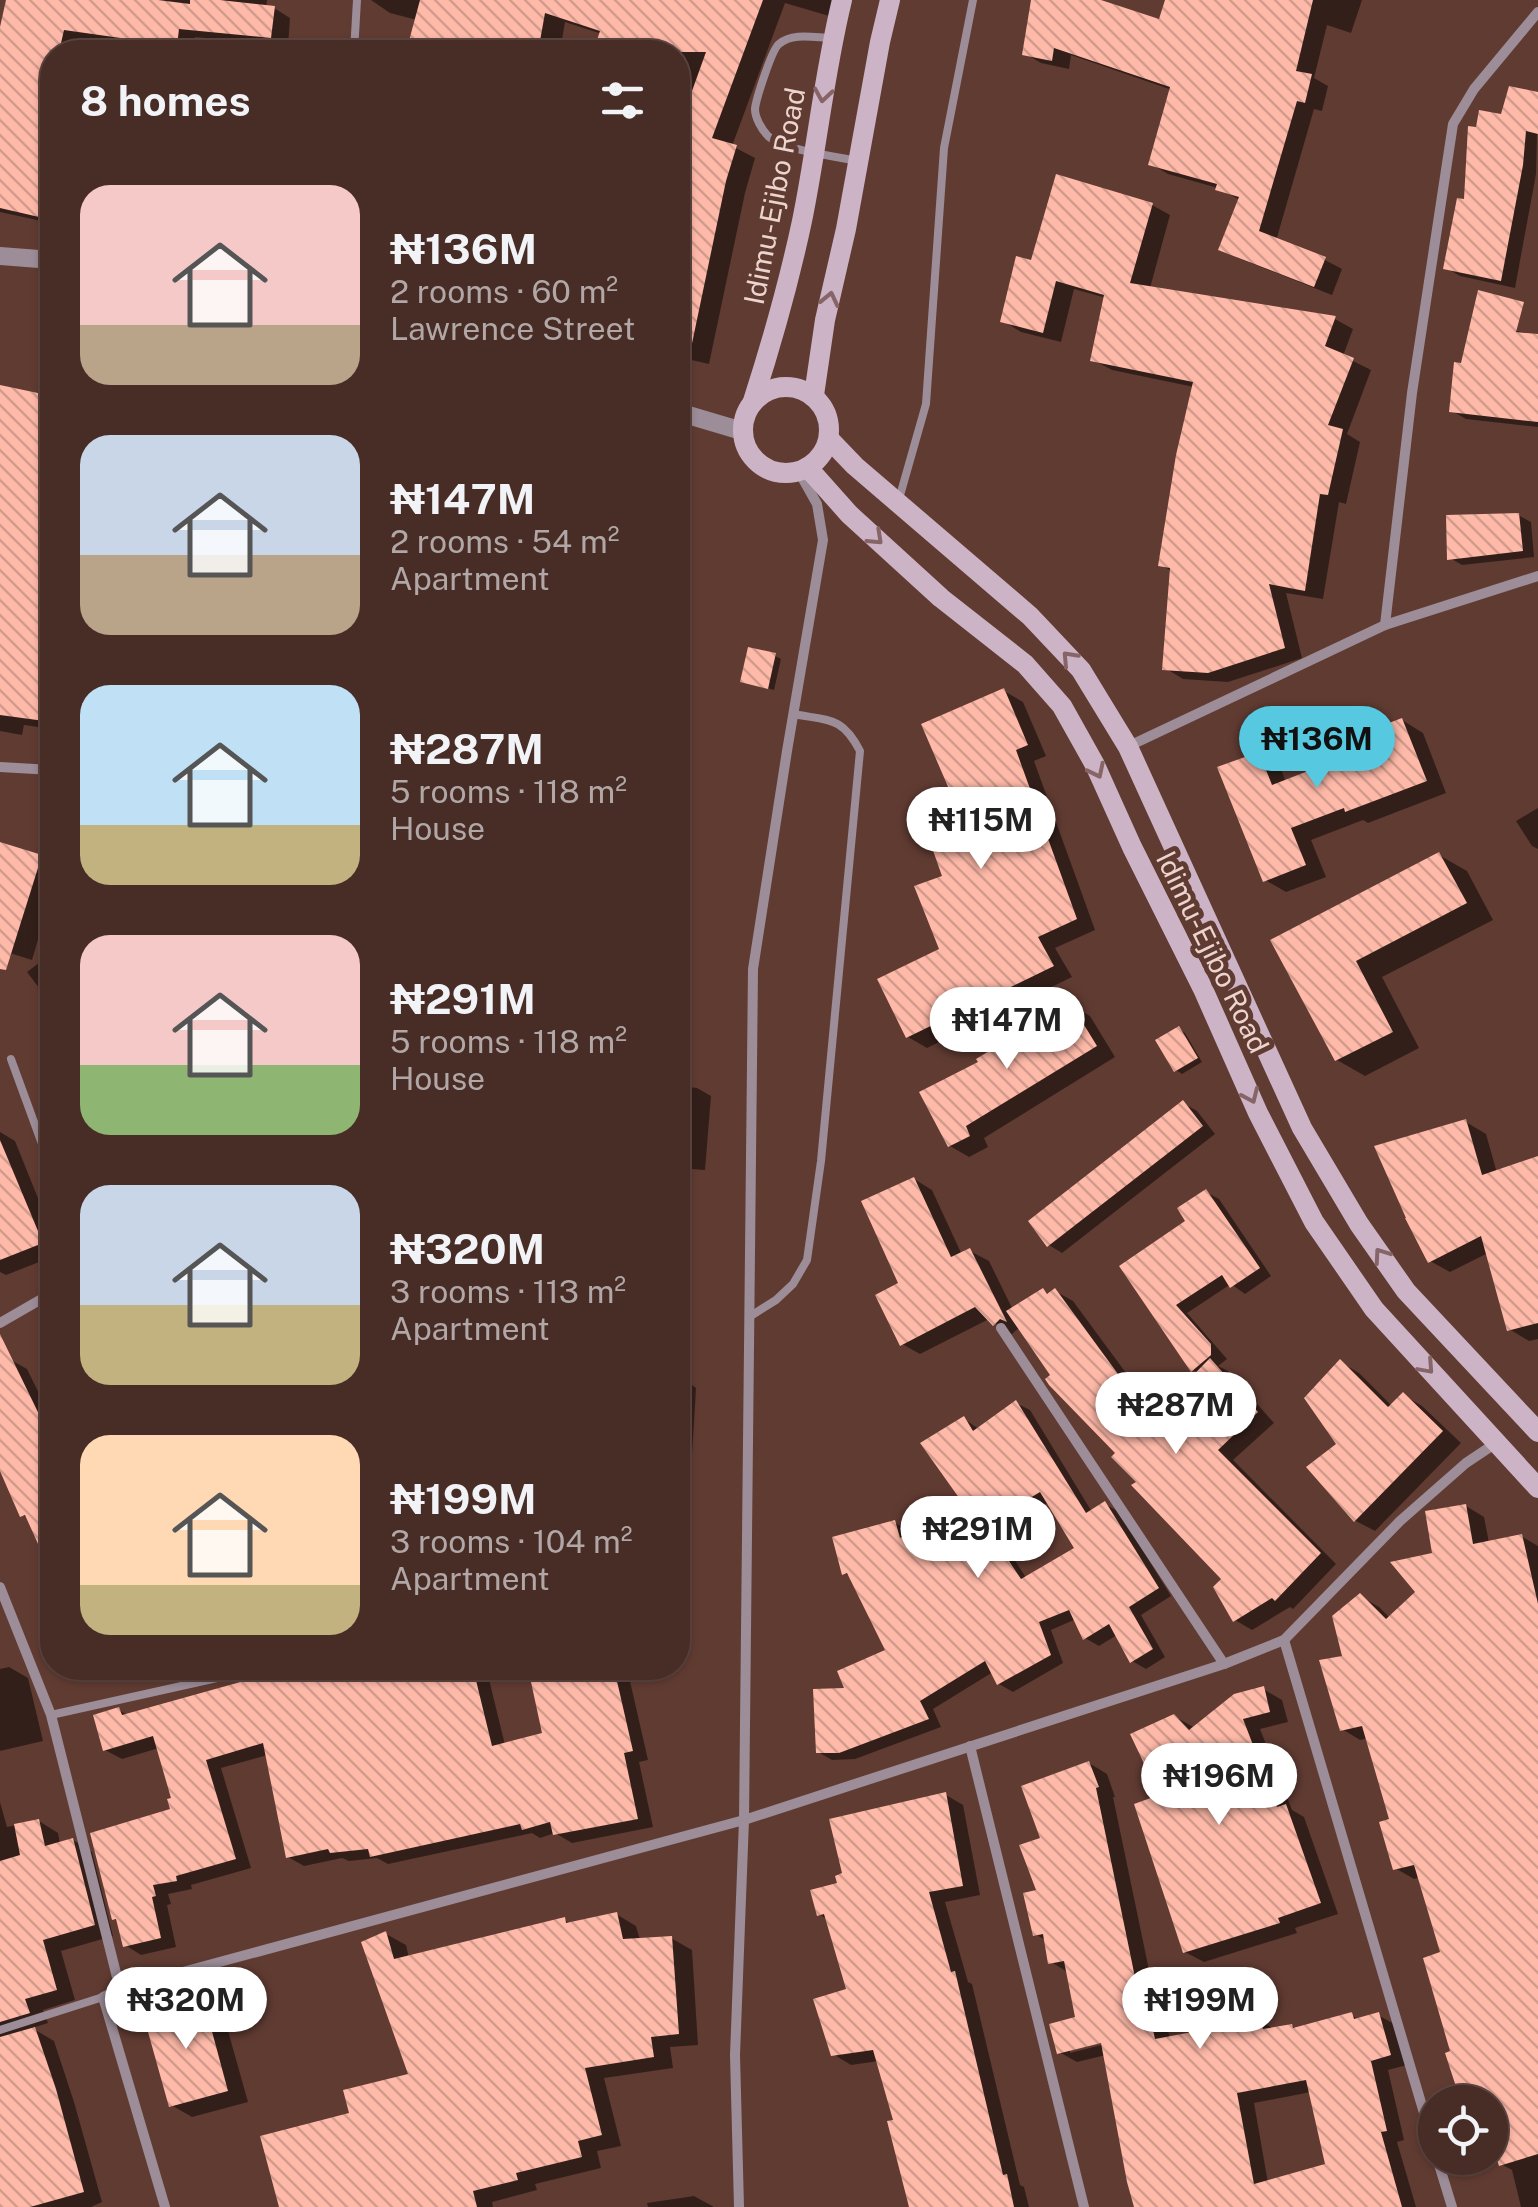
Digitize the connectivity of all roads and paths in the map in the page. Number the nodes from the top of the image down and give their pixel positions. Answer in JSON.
{"nodes":[{"id":1,"x":357,"y":0,"type":"edge"},
{"id":2,"x":842,"y":0,"type":"edge"},
{"id":3,"x":890,"y":0,"type":"edge"},
{"id":4,"x":973,"y":0,"type":"edge"},
{"id":5,"x":1538,"y":12,"type":"edge"},
{"id":6,"x":832,"y":38,"type":"junction"},
{"id":7,"x":355,"y":40,"type":"edge"},
{"id":8,"x":814,"y":153,"type":"junction"},
{"id":9,"x":858,"y":162,"type":"junction"},
{"id":10,"x":0,"y":256,"type":"edge"},
{"id":11,"x":40,"y":259,"type":"edge"},
{"id":12,"x":814,"y":395,"type":"junction"},
{"id":13,"x":753,"y":401,"type":"junction"},
{"id":14,"x":690,"y":416,"type":"edge"},
{"id":15,"x":742,"y":431,"type":"junction"},
{"id":16,"x":830,"y":439,"type":"junction"},
{"id":17,"x":803,"y":470,"type":"junction"},
{"id":18,"x":898,"y":503,"type":"junction"},
{"id":19,"x":1538,"y":576,"type":"edge"},
{"id":20,"x":1385,"y":625,"type":"junction"},
{"id":21,"x":793,"y":714,"type":"junction"},
{"id":22,"x":1128,"y":747,"type":"junction"},
{"id":23,"x":0,"y":766,"type":"edge"},
{"id":24,"x":40,"y":769,"type":"edge"},
{"id":25,"x":11,"y":1059,"type":"dead end"},
{"id":26,"x":40,"y":1139,"type":"edge"},
{"id":27,"x":40,"y":1301,"type":"edge"},
{"id":28,"x":749,"y":1317,"type":"junction"},
{"id":29,"x":0,"y":1323,"type":"edge"},
{"id":30,"x":1001,"y":1328,"type":"dead end"},
{"id":31,"x":1538,"y":1432,"type":"edge"},
{"id":32,"x":1496,"y":1443,"type":"junction"},
{"id":33,"x":1538,"y":1488,"type":"edge"},
{"id":34,"x":0,"y":1587,"type":"edge"},
{"id":35,"x":1284,"y":1640,"type":"junction"},
{"id":36,"x":1224,"y":1664,"type":"junction"},
{"id":37,"x":208,"y":1680,"type":"edge"},
{"id":38,"x":50,"y":1715,"type":"junction"},
{"id":39,"x":970,"y":1746,"type":"junction"},
{"id":40,"x":744,"y":1820,"type":"junction"},
{"id":41,"x":120,"y":1990,"type":"junction"},
{"id":42,"x":103,"y":1997,"type":"junction"},
{"id":43,"x":0,"y":2030,"type":"edge"},
{"id":44,"x":1418,"y":2093,"type":"edge"},
{"id":45,"x":1442,"y":2175,"type":"edge"},
{"id":46,"x":165,"y":2207,"type":"edge"},
{"id":47,"x":739,"y":2207,"type":"edge"},
{"id":48,"x":1084,"y":2207,"type":"edge"},
{"id":49,"x":1452,"y":2207,"type":"edge"}],
"edges":[{"from":1,"to":7,"type":"lane"},
{"from":2,"to":6,"type":"main road","name":"Idimu-Ejibo Road"},
{"from":3,"to":9,"type":"main road"},
{"from":4,"to":18,"type":"lane"},
{"from":5,"to":20,"type":"street"},
{"from":6,"to":8,"type":"main road","name":"Idimu-Ejibo Road","one_way":true},
{"from":6,"to":8,"type":"lane"},
{"from":8,"to":9,"type":"lane"},
{"from":8,"to":13,"type":"main road","name":"Idimu-Ejibo Road"},
{"from":12,"to":9,"type":"main road","one_way":true},
{"from":10,"to":11,"type":"street"},
{"from":12,"to":13,"type":"main road"},
{"from":12,"to":16,"type":"main road"},
{"from":13,"to":15,"type":"main road"},
{"from":14,"to":15,"type":"street"},
{"from":15,"to":17,"type":"main road"},
{"from":16,"to":17,"type":"main road"},
{"from":16,"to":18,"type":"main road","name":"Idimu-Ejibo Road"},
{"from":17,"to":21,"type":"street"},
{"from":17,"to":32,"type":"main road","name":"Idimu-Ejibo Road","one_way":true},
{"from":22,"to":18,"type":"main road","name":"Idimu-Ejibo Road","one_way":true},
{"from":19,"to":20,"type":"street"},
{"from":20,"to":22,"type":"street"},
{"from":21,"to":28,"type":"street"},
{"from":21,"to":28,"type":"lane"},
{"from":31,"to":22,"type":"main road","name":"Idimu-Ejibo Road","one_way":true},
{"from":23,"to":24,"type":"street"},
{"from":25,"to":26,"type":"lane"},
{"from":27,"to":29,"type":"street"},
{"from":28,"to":40,"type":"street"},
{"from":30,"to":36,"type":"street"},
{"from":32,"to":33,"type":"main road","name":"Idimu-Ejibo Road"},
{"from":32,"to":35,"type":"street"},
{"from":34,"to":38,"type":"street"},
{"from":35,"to":36,"type":"street"},
{"from":35,"to":44,"type":"street"},
{"from":36,"to":39,"type":"street"},
{"from":37,"to":38,"type":"lane"},
{"from":38,"to":41,"type":"street"},
{"from":39,"to":40,"type":"street"},
{"from":39,"to":48,"type":"street"},
{"from":40,"to":41,"type":"street"},
{"from":40,"to":47,"type":"street"},
{"from":41,"to":42,"type":"street"},
{"from":42,"to":43,"type":"lane"},
{"from":42,"to":46,"type":"street"},
{"from":45,"to":49,"type":"street"}]}
